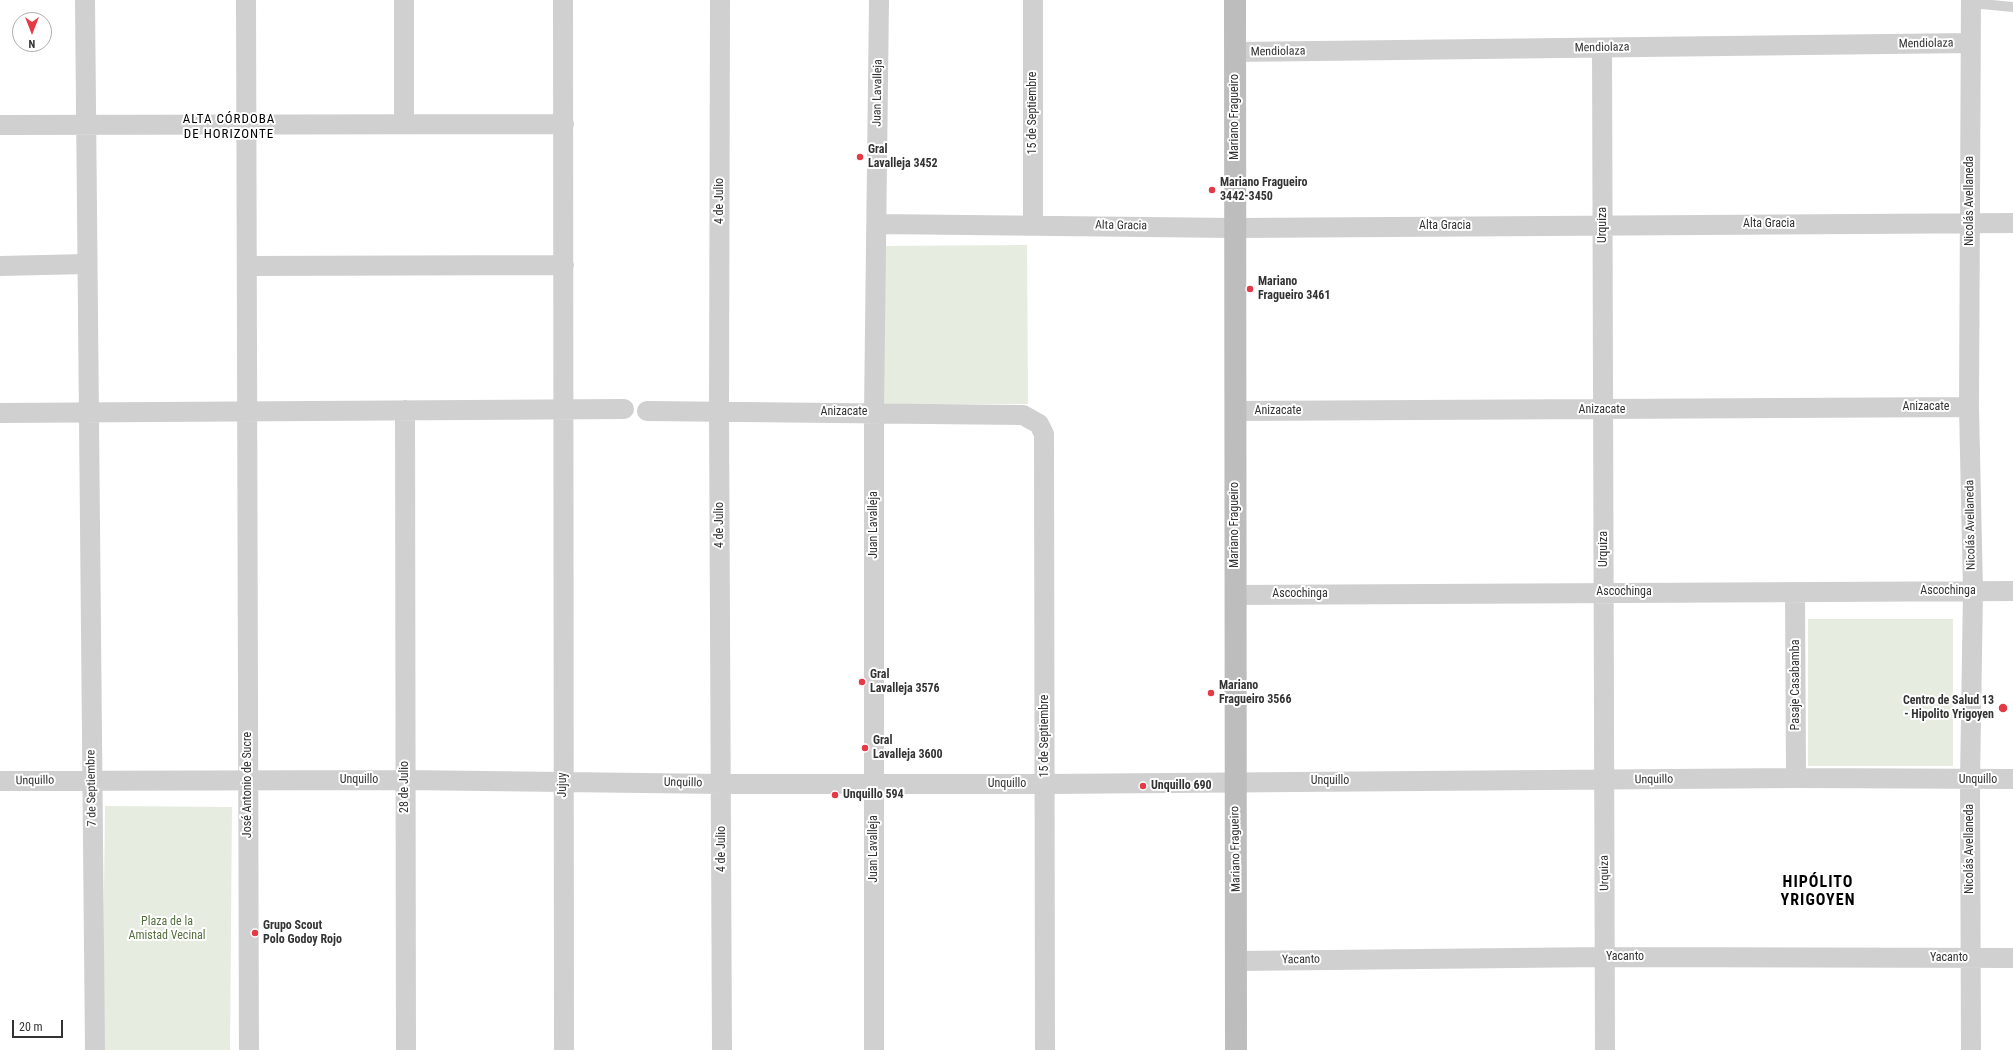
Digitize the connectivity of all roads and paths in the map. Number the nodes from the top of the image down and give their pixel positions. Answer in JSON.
{"nodes":[{"id":1,"x":85,"y":0,"type":"edge"},
{"id":2,"x":246,"y":0,"type":"edge"},
{"id":3,"x":404,"y":0,"type":"edge"},
{"id":4,"x":563,"y":0,"type":"edge"},
{"id":5,"x":720,"y":0,"type":"edge"},
{"id":6,"x":879,"y":0,"type":"edge"},
{"id":7,"x":1033,"y":0,"type":"edge"},
{"id":8,"x":1235,"y":0,"type":"edge"},
{"id":9,"x":1971,"y":1,"type":"edge"},
{"id":10,"x":2013,"y":7,"type":"edge"},
{"id":11,"x":1970,"y":43,"type":"junction"},
{"id":12,"x":1602,"y":48,"type":"junction"},
{"id":13,"x":1235,"y":52,"type":"junction"},
{"id":14,"x":86,"y":124,"type":"junction"},
{"id":15,"x":247,"y":124,"type":"junction"},
{"id":16,"x":404,"y":124,"type":"junction"},
{"id":17,"x":564,"y":124,"type":"junction"},
{"id":18,"x":0,"y":125,"type":"edge"},
{"id":19,"x":1970,"y":223,"type":"junction"},
{"id":20,"x":2013,"y":223,"type":"edge"},
{"id":21,"x":877,"y":224,"type":"junction"},
{"id":22,"x":1603,"y":224,"type":"junction"},
{"id":23,"x":1033,"y":225,"type":"junction"},
{"id":24,"x":1235,"y":228,"type":"junction"},
{"id":25,"x":87,"y":264,"type":"junction"},
{"id":26,"x":564,"y":265,"type":"junction"},
{"id":27,"x":0,"y":266,"type":"edge"},
{"id":28,"x":247,"y":266,"type":"junction"},
{"id":29,"x":1969,"y":407,"type":"junction"},
{"id":30,"x":564,"y":409,"type":"junction"},
{"id":31,"x":624,"y":409,"type":"dead end"},
{"id":32,"x":405,"y":410,"type":"junction"},
{"id":33,"x":1603,"y":410,"type":"junction"},
{"id":34,"x":248,"y":411,"type":"junction"},
{"id":35,"x":647,"y":411,"type":"dead end"},
{"id":36,"x":719,"y":411,"type":"junction"},
{"id":37,"x":1235,"y":411,"type":"junction"},
{"id":38,"x":89,"y":412,"type":"junction"},
{"id":39,"x":874,"y":412,"type":"junction"},
{"id":40,"x":0,"y":413,"type":"edge"},
{"id":41,"x":1039,"y":424,"type":"joint"},
{"id":42,"x":1973,"y":591,"type":"junction"},
{"id":43,"x":2013,"y":591,"type":"edge"},
{"id":44,"x":1604,"y":592,"type":"junction"},
{"id":45,"x":1795,"y":592,"type":"junction"},
{"id":46,"x":1235,"y":594,"type":"junction"},
{"id":47,"x":1796,"y":778,"type":"junction"},
{"id":48,"x":91,"y":780,"type":"junction"},
{"id":49,"x":248,"y":780,"type":"junction"},
{"id":50,"x":405,"y":780,"type":"junction"},
{"id":51,"x":1604,"y":780,"type":"junction"},
{"id":52,"x":1970,"y":780,"type":"junction"},
{"id":53,"x":2013,"y":780,"type":"edge"},
{"id":54,"x":1235,"y":781,"type":"junction"},
{"id":55,"x":0,"y":782,"type":"edge"},
{"id":56,"x":563,"y":782,"type":"junction"},
{"id":57,"x":874,"y":782,"type":"junction"},
{"id":58,"x":722,"y":784,"type":"junction"},
{"id":59,"x":1045,"y":784,"type":"junction"},
{"id":60,"x":1606,"y":957,"type":"junction"},
{"id":61,"x":1971,"y":958,"type":"junction"},
{"id":62,"x":2013,"y":958,"type":"edge"},
{"id":63,"x":1237,"y":961,"type":"junction"},
{"id":64,"x":95,"y":1050,"type":"edge"},
{"id":65,"x":248,"y":1050,"type":"edge"},
{"id":66,"x":406,"y":1050,"type":"edge"},
{"id":67,"x":564,"y":1050,"type":"edge"},
{"id":68,"x":722,"y":1050,"type":"edge"},
{"id":69,"x":874,"y":1050,"type":"edge"},
{"id":70,"x":1044,"y":1050,"type":"edge"},
{"id":71,"x":1236,"y":1050,"type":"edge"},
{"id":72,"x":1605,"y":1050,"type":"edge"},
{"id":73,"x":1971,"y":1050,"type":"edge"}],
"edges":[{"from":1,"to":14,"type":"street","name":"7 de Septiembre"},
{"from":2,"to":15,"type":"street","name":"José Antonio de Sucre"},
{"from":3,"to":16,"type":"street"},
{"from":4,"to":17,"type":"street","name":"Jujuy"},
{"from":5,"to":36,"type":"street","name":"4 de Julio"},
{"from":6,"to":21,"type":"street","name":"Juan Lavalleja"},
{"from":7,"to":23,"type":"street","name":"15 de Septiembre"},
{"from":8,"to":13,"type":"main road","name":"Mariano Fragueiro"},
{"from":9,"to":10,"type":"lane"},
{"from":9,"to":11,"type":"street","name":"Nicolás Avellaneda"},
{"from":11,"to":12,"type":"street","name":"Mendiolaza"},
{"from":11,"to":19,"type":"street","name":"Nicolás Avellaneda"},
{"from":12,"to":13,"type":"street","name":"Mendiolaza"},
{"from":12,"to":22,"type":"street","name":"Urquiza"},
{"from":13,"to":24,"type":"main road","name":"Mariano Fragueiro"},
{"from":14,"to":15,"type":"street"},
{"from":14,"to":18,"type":"street"},
{"from":14,"to":25,"type":"street","name":"7 de Septiembre"},
{"from":15,"to":16,"type":"street"},
{"from":15,"to":28,"type":"street","name":"José Antonio de Sucre"},
{"from":16,"to":17,"type":"street"},
{"from":17,"to":26,"type":"street","name":"Jujuy"},
{"from":19,"to":20,"type":"street","name":"Alta Gracia"},
{"from":19,"to":22,"type":"street","name":"Alta Gracia"},
{"from":19,"to":29,"type":"street","name":"Nicolás Avellaneda"},
{"from":21,"to":23,"type":"street","name":"Alta Gracia"},
{"from":21,"to":39,"type":"street","name":"Juan Lavalleja"},
{"from":22,"to":24,"type":"street","name":"Alta Gracia"},
{"from":22,"to":33,"type":"street","name":"Urquiza"},
{"from":23,"to":24,"type":"street","name":"Alta Gracia"},
{"from":24,"to":37,"type":"main road","name":"Mariano Fragueiro"},
{"from":25,"to":27,"type":"street"},
{"from":25,"to":38,"type":"street","name":"7 de Septiembre"},
{"from":26,"to":28,"type":"street"},
{"from":26,"to":30,"type":"street","name":"Jujuy"},
{"from":28,"to":34,"type":"street","name":"José Antonio de Sucre"},
{"from":29,"to":33,"type":"street","name":"Anizacate"},
{"from":29,"to":42,"type":"street","name":"Nicolás Avellaneda"},
{"from":30,"to":31,"type":"street"},
{"from":30,"to":32,"type":"street"},
{"from":30,"to":56,"type":"street","name":"Jujuy"},
{"from":32,"to":34,"type":"street"},
{"from":32,"to":50,"type":"street","name":"28 de Julio"},
{"from":33,"to":37,"type":"street","name":"Anizacate"},
{"from":33,"to":44,"type":"street","name":"Urquiza"},
{"from":34,"to":38,"type":"street"},
{"from":34,"to":49,"type":"street","name":"José Antonio de Sucre"},
{"from":35,"to":36,"type":"street","name":"Anizacate"},
{"from":36,"to":39,"type":"street","name":"Anizacate"},
{"from":36,"to":58,"type":"street","name":"4 de Julio"},
{"from":37,"to":46,"type":"main road","name":"Mariano Fragueiro"},
{"from":38,"to":40,"type":"street"},
{"from":38,"to":48,"type":"street","name":"7 de Septiembre"},
{"from":39,"to":41,"type":"street","name":"Anizacate"},
{"from":39,"to":57,"type":"street","name":"Juan Lavalleja"},
{"from":41,"to":59,"type":"street","name":"15 de Septiembre"},
{"from":42,"to":43,"type":"street","name":"Ascochinga"},
{"from":42,"to":45,"type":"street","name":"Ascochinga"},
{"from":42,"to":52,"type":"street","name":"Nicolás Avellaneda"},
{"from":44,"to":45,"type":"street","name":"Ascochinga"},
{"from":44,"to":46,"type":"street","name":"Ascochinga"},
{"from":44,"to":51,"type":"street","name":"Urquiza"},
{"from":45,"to":47,"type":"street","name":"Pasaje Casabamba"},
{"from":46,"to":54,"type":"main road","name":"Mariano Fragueiro"},
{"from":47,"to":51,"type":"street","name":"Unquillo"},
{"from":47,"to":52,"type":"street","name":"Unquillo"},
{"from":48,"to":49,"type":"street","name":"Unquillo"},
{"from":48,"to":55,"type":"street","name":"Unquillo"},
{"from":48,"to":64,"type":"street","name":"7 de Septiembre"},
{"from":49,"to":50,"type":"street","name":"Unquillo"},
{"from":49,"to":65,"type":"street","name":"José Antonio de Sucre"},
{"from":50,"to":56,"type":"street","name":"Unquillo"},
{"from":50,"to":66,"type":"street","name":"28 de Julio"},
{"from":51,"to":54,"type":"street","name":"Unquillo"},
{"from":51,"to":60,"type":"street","name":"Urquiza"},
{"from":52,"to":53,"type":"street","name":"Unquillo"},
{"from":52,"to":61,"type":"street","name":"Nicolás Avellaneda"},
{"from":54,"to":59,"type":"street","name":"Unquillo"},
{"from":54,"to":63,"type":"main road","name":"Mariano Fragueiro"},
{"from":56,"to":58,"type":"street","name":"Unquillo"},
{"from":56,"to":67,"type":"street","name":"Jujuy"},
{"from":57,"to":58,"type":"street","name":"Unquillo"},
{"from":57,"to":59,"type":"street","name":"Unquillo"},
{"from":57,"to":69,"type":"street","name":"Juan Lavalleja"},
{"from":58,"to":68,"type":"street","name":"4 de Julio"},
{"from":59,"to":70,"type":"street","name":"15 de Septiembre"},
{"from":60,"to":61,"type":"street","name":"Yacanto"},
{"from":60,"to":63,"type":"street","name":"Yacanto"},
{"from":60,"to":72,"type":"street","name":"Urquiza"},
{"from":61,"to":62,"type":"street","name":"Yacanto"},
{"from":61,"to":73,"type":"street","name":"Nicolás Avellaneda"},
{"from":63,"to":71,"type":"main road","name":"Mariano Fragueiro"}]}
